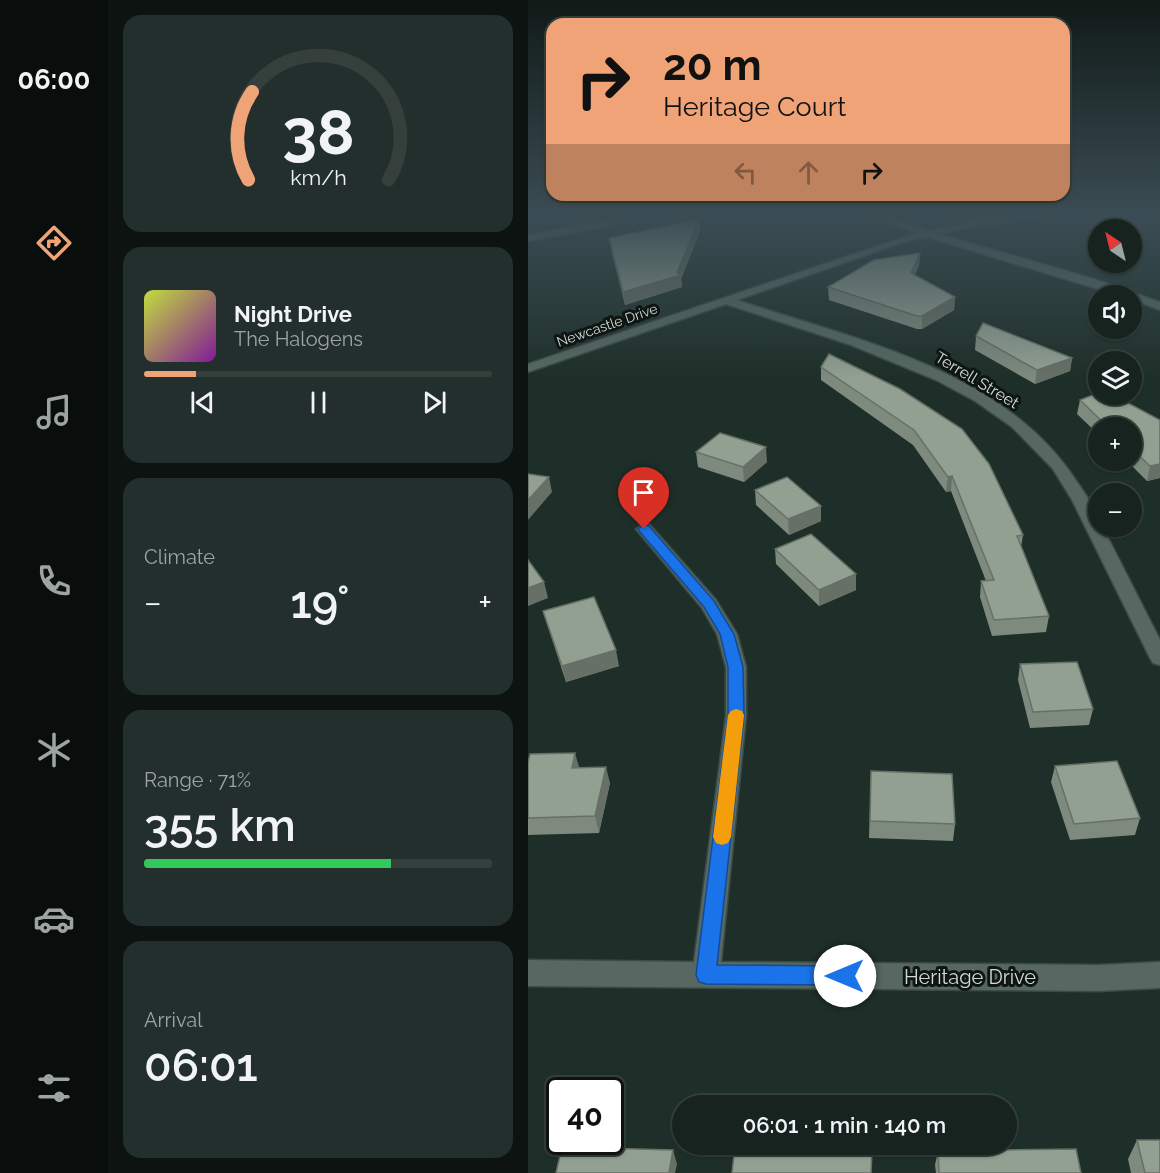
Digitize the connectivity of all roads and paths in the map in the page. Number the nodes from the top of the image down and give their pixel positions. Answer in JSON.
{"nodes":[{"id":1,"x":817,"y":270,"type":"edge"},
{"id":2,"x":1050,"y":270,"type":"edge"},
{"id":3,"x":726,"y":300,"type":"junction"},
{"id":4,"x":1160,"y":306,"type":"edge"},
{"id":5,"x":528,"y":368,"type":"edge"},
{"id":6,"x":644,"y":529,"type":"dead end"},
{"id":7,"x":1160,"y":658,"type":"edge"},
{"id":8,"x":528,"y":974,"type":"edge"},
{"id":9,"x":706,"y":975,"type":"junction"},
{"id":10,"x":1160,"y":975,"type":"edge"}],
"edges":[{"from":1,"to":3,"type":"street","name":"Newcastle Drive"},
{"from":2,"to":4,"type":"street"},
{"from":3,"to":5,"type":"street","name":"Newcastle Drive"},
{"from":3,"to":7,"type":"street","name":"Terrell Street"},
{"from":6,"to":9,"type":"street"},
{"from":8,"to":9,"type":"street","name":"Heritage Drive"},
{"from":9,"to":10,"type":"street","name":"Heritage Drive"}]}
